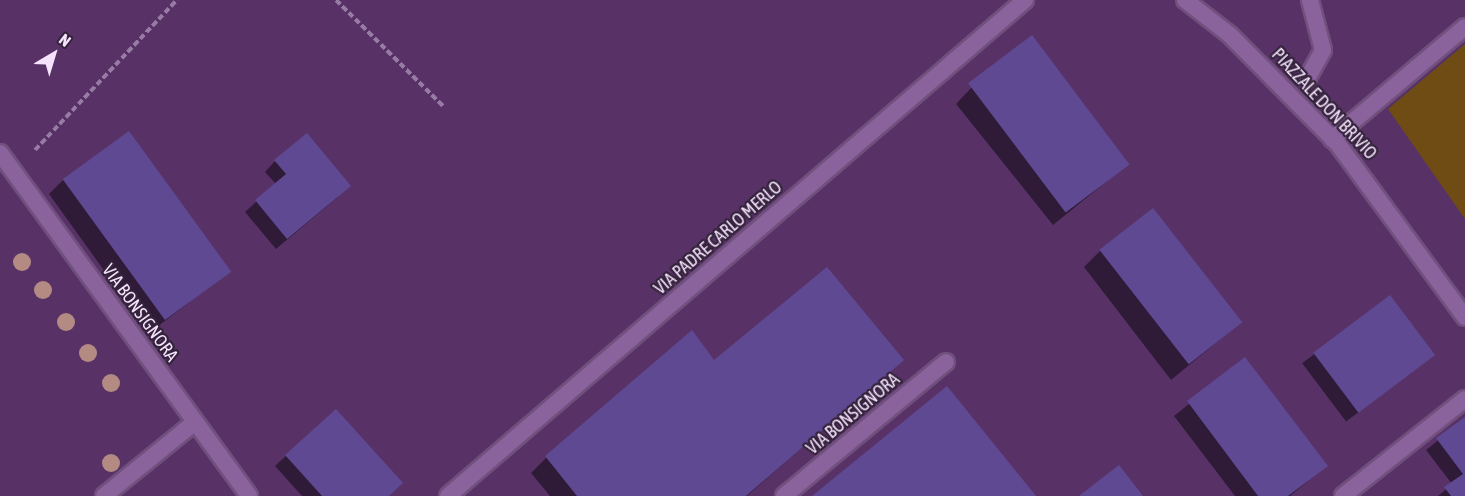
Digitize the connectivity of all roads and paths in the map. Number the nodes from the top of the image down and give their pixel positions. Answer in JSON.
{"nodes":[{"id":1,"x":177,"y":0,"type":"edge"},
{"id":2,"x":336,"y":0,"type":"edge"},
{"id":3,"x":1185,"y":0,"type":"edge"},
{"id":4,"x":1310,"y":0,"type":"edge"},
{"id":5,"x":1018,"y":4,"type":"edge"},
{"id":6,"x":1465,"y":27,"type":"edge"},
{"id":7,"x":1307,"y":79,"type":"dead end"},
{"id":8,"x":443,"y":106,"type":"dead end"},
{"id":9,"x":1332,"y":139,"type":"junction"},
{"id":10,"x":0,"y":153,"type":"edge"},
{"id":11,"x":15,"y":173,"type":"junction"},
{"id":12,"x":1465,"y":317,"type":"edge"},
{"id":13,"x":946,"y":362,"type":"dead end"},
{"id":14,"x":1465,"y":399,"type":"edge"},
{"id":15,"x":195,"y":422,"type":"junction"},
{"id":16,"x":104,"y":496,"type":"edge"},
{"id":17,"x":249,"y":496,"type":"edge"},
{"id":18,"x":448,"y":496,"type":"edge"},
{"id":19,"x":784,"y":496,"type":"edge"},
{"id":20,"x":1343,"y":496,"type":"edge"}],
"edges":[{"from":1,"to":11,"type":"path"},
{"from":2,"to":8,"type":"path"},
{"from":3,"to":9,"type":"street","name":"PIAZZALE DON BRIVIO"},
{"from":4,"to":7,"type":"street"},
{"from":5,"to":18,"type":"street","name":"VIA PADRE CARLO MERLO"},
{"from":6,"to":9,"type":"street"},
{"from":9,"to":12,"type":"street","name":"PIAZZALE DON BRIVIO"},
{"from":10,"to":11,"type":"street","name":"VIA BONSIGNORA"},
{"from":11,"to":15,"type":"street","name":"VIA BONSIGNORA"},
{"from":13,"to":19,"type":"street","name":"VIA BONSIGNORA"},
{"from":14,"to":20,"type":"street"},
{"from":15,"to":16,"type":"street"},
{"from":15,"to":17,"type":"street","name":"VIA BONSIGNORA"}]}
